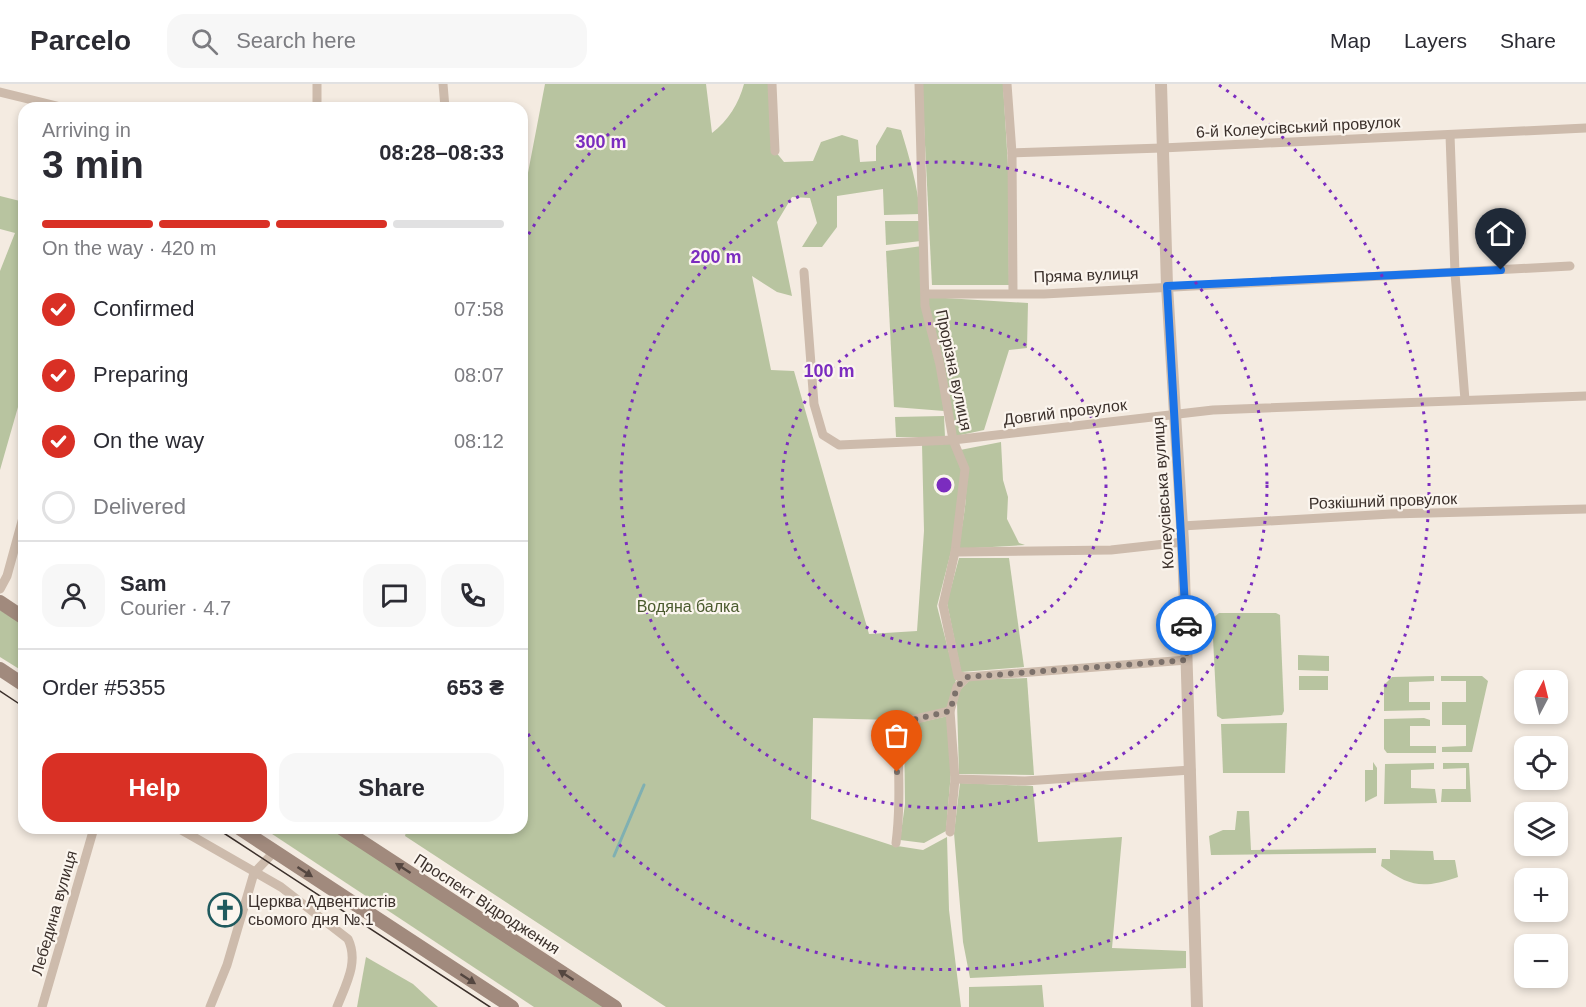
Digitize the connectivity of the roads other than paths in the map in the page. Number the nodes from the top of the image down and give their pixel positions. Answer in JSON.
{"nodes":[{"id":1,"x":317,"y":84,"type":"edge"},
{"id":2,"x":443,"y":84,"type":"edge"},
{"id":3,"x":772,"y":84,"type":"edge"},
{"id":4,"x":919,"y":84,"type":"edge"},
{"id":5,"x":1007,"y":84,"type":"edge"},
{"id":6,"x":1161,"y":84,"type":"edge"},
{"id":7,"x":0,"y":92,"type":"edge"},
{"id":8,"x":41,"y":102,"type":"edge"},
{"id":9,"x":317,"y":102,"type":"edge"},
{"id":10,"x":444,"y":102,"type":"edge"},
{"id":11,"x":1586,"y":128,"type":"edge"},
{"id":12,"x":1450,"y":135,"type":"junction"},
{"id":13,"x":1162,"y":148,"type":"junction"},
{"id":14,"x":775,"y":151,"type":"dead end"},
{"id":15,"x":1012,"y":153,"type":"junction"},
{"id":16,"x":1570,"y":266,"type":"dead end"},
{"id":17,"x":804,"y":272,"type":"dead end"},
{"id":18,"x":1455,"y":273,"type":"junction"},
{"id":19,"x":1167,"y":286,"type":"junction"},
{"id":20,"x":1013,"y":292,"type":"junction"},
{"id":21,"x":926,"y":294,"type":"junction"},
{"id":22,"x":1586,"y":396,"type":"edge"},
{"id":23,"x":1465,"y":400,"type":"junction"},
{"id":24,"x":1174,"y":415,"type":"junction"},
{"id":25,"x":953,"y":440,"type":"junction"},
{"id":26,"x":1586,"y":509,"type":"edge"},
{"id":27,"x":1182,"y":526,"type":"junction"},
{"id":28,"x":18,"y":536,"type":"edge"},
{"id":29,"x":1184,"y":542,"type":"junction"},
{"id":30,"x":955,"y":552,"type":"junction"},
{"id":31,"x":0,"y":589,"type":"edge"},
{"id":32,"x":0,"y":602,"type":"edge"},
{"id":33,"x":18,"y":614,"type":"edge"},
{"id":34,"x":1187,"y":660,"type":"junction"},
{"id":35,"x":0,"y":669,"type":"edge"},
{"id":36,"x":967,"y":677,"type":"junction"},
{"id":37,"x":18,"y":681,"type":"edge"},
{"id":38,"x":950,"y":711,"type":"junction"},
{"id":39,"x":1191,"y":770,"type":"junction"},
{"id":40,"x":955,"y":778,"type":"junction"},
{"id":41,"x":950,"y":832,"type":"dead end"},
{"id":42,"x":92,"y":834,"type":"edge"},
{"id":43,"x":188,"y":834,"type":"edge"},
{"id":44,"x":248,"y":834,"type":"edge"},
{"id":45,"x":350,"y":834,"type":"edge"},
{"id":46,"x":896,"y":843,"type":"dead end"},
{"id":47,"x":274,"y":852,"type":"junction"},
{"id":48,"x":254,"y":873,"type":"junction"},
{"id":49,"x":42,"y":1007,"type":"edge"},
{"id":50,"x":210,"y":1007,"type":"edge"},
{"id":51,"x":337,"y":1007,"type":"edge"},
{"id":52,"x":512,"y":1007,"type":"edge"},
{"id":53,"x":615,"y":1007,"type":"edge"},
{"id":54,"x":1197,"y":1007,"type":"edge"}],
"edges":[{"from":1,"to":9,"type":"street"},
{"from":2,"to":10,"type":"street"},
{"from":3,"to":14,"type":"street"},
{"from":4,"to":21,"type":"street","name":"Прорізна вулиця"},
{"from":5,"to":15,"type":"street"},
{"from":6,"to":13,"type":"street","name":"Колеусівська вулиця"},
{"from":7,"to":8,"type":"street"},
{"from":11,"to":12,"type":"street","name":"6-й Колеусівський провулок"},
{"from":12,"to":13,"type":"street","name":"6-й Колеусівський провулок"},
{"from":12,"to":18,"type":"street"},
{"from":13,"to":15,"type":"street","name":"6-й Колеусівський провулок"},
{"from":13,"to":19,"type":"street","name":"Колеусівська вулиця"},
{"from":15,"to":20,"type":"street"},
{"from":16,"to":18,"type":"street","name":"Пряма вулиця"},
{"from":17,"to":25,"type":"street","name":"Довгий провулок"},
{"from":18,"to":19,"type":"street","name":"Пряма вулиця"},
{"from":18,"to":23,"type":"street"},
{"from":19,"to":20,"type":"street","name":"Пряма вулиця"},
{"from":19,"to":24,"type":"street","name":"Колеусівська вулиця"},
{"from":20,"to":21,"type":"street","name":"Пряма вулиця"},
{"from":21,"to":25,"type":"street","name":"Прорізна вулиця"},
{"from":22,"to":23,"type":"street","name":"Довгий провулок"},
{"from":23,"to":24,"type":"street","name":"Довгий провулок"},
{"from":24,"to":25,"type":"street","name":"Довгий провулок"},
{"from":24,"to":27,"type":"street","name":"Колеусівська вулиця"},
{"from":25,"to":30,"type":"street","name":"Прорізна вулиця"},
{"from":26,"to":27,"type":"street","name":"Розкішний провулок"},
{"from":27,"to":29,"type":"street","name":"Колеусівська вулиця"},
{"from":28,"to":31,"type":"street"},
{"from":29,"to":30,"type":"street"},
{"from":29,"to":34,"type":"street","name":"Колеусівська вулиця"},
{"from":30,"to":36,"type":"street","name":"Прорізна вулиця"},
{"from":32,"to":33,"type":"main road"},
{"from":34,"to":36,"type":"street"},
{"from":34,"to":39,"type":"street","name":"Колеусівська вулиця"},
{"from":35,"to":37,"type":"main road"},
{"from":36,"to":38,"type":"street"},
{"from":38,"to":40,"type":"street"},
{"from":38,"to":46,"type":"street"},
{"from":39,"to":40,"type":"street"},
{"from":39,"to":54,"type":"street","name":"Колеусівська вулиця"},
{"from":40,"to":41,"type":"street"},
{"from":42,"to":49,"type":"street","name":"Лебедина вулиця"},
{"from":43,"to":48,"type":"street"},
{"from":44,"to":47,"type":"main road"},
{"from":53,"to":45,"type":"main road","name":"Проспект Відродження","one_way":true},
{"from":47,"to":48,"type":"street"},
{"from":47,"to":52,"type":"main road","one_way":true},
{"from":48,"to":50,"type":"street"},
{"from":48,"to":51,"type":"street"}]}
